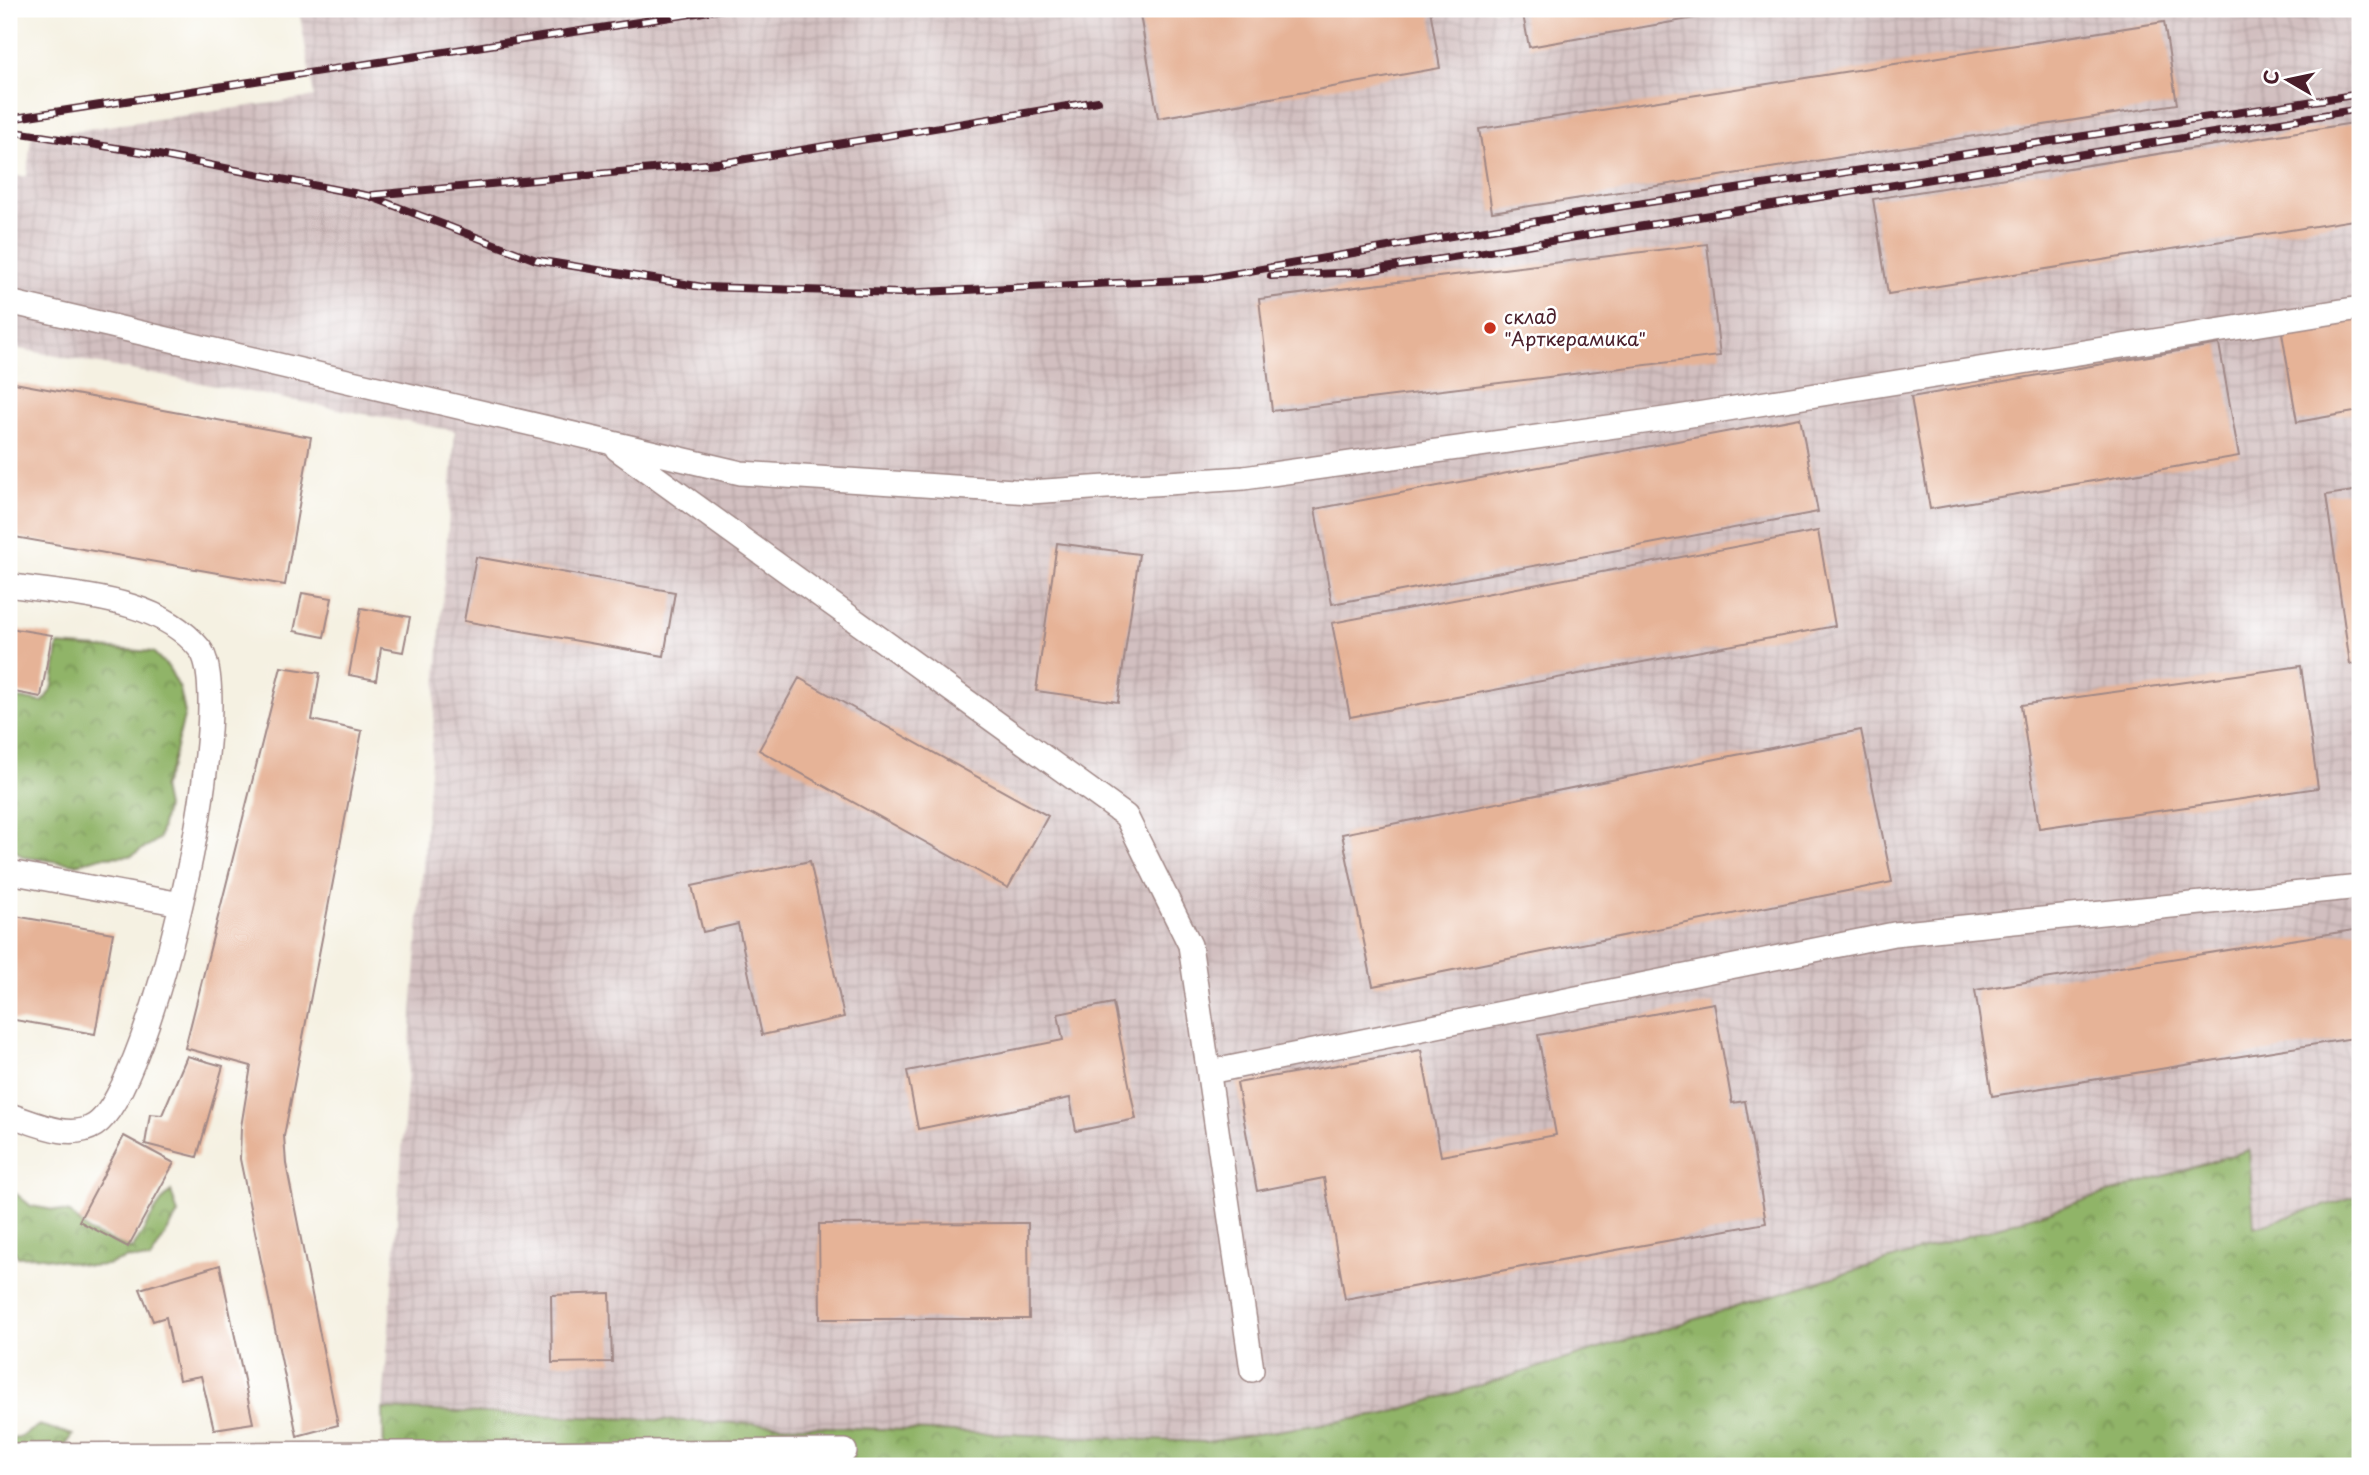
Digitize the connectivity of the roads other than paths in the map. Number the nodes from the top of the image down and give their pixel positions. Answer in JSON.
{"nodes":[{"id":1,"x":9,"y":302,"type":"edge"},
{"id":2,"x":2360,"y":308,"type":"edge"},
{"id":3,"x":608,"y":443,"type":"junction"},
{"id":4,"x":9,"y":585,"type":"edge"},
{"id":5,"x":9,"y":873,"type":"edge"},
{"id":6,"x":2360,"y":887,"type":"edge"},
{"id":7,"x":181,"y":904,"type":"junction"},
{"id":8,"x":1209,"y":1072,"type":"junction"},
{"id":9,"x":9,"y":1115,"type":"edge"},
{"id":10,"x":1252,"y":1370,"type":"dead end"},
{"id":11,"x":845,"y":1451,"type":"dead end"},
{"id":12,"x":9,"y":1455,"type":"edge"}],
"edges":[{"from":1,"to":3,"type":"lane"},
{"from":2,"to":3,"type":"lane"},
{"from":3,"to":8,"type":"lane"},
{"from":4,"to":7,"type":"lane"},
{"from":5,"to":7,"type":"lane"},
{"from":6,"to":8,"type":"lane"},
{"from":7,"to":9,"type":"lane"},
{"from":8,"to":10,"type":"lane"},
{"from":11,"to":12,"type":"lane"}]}
